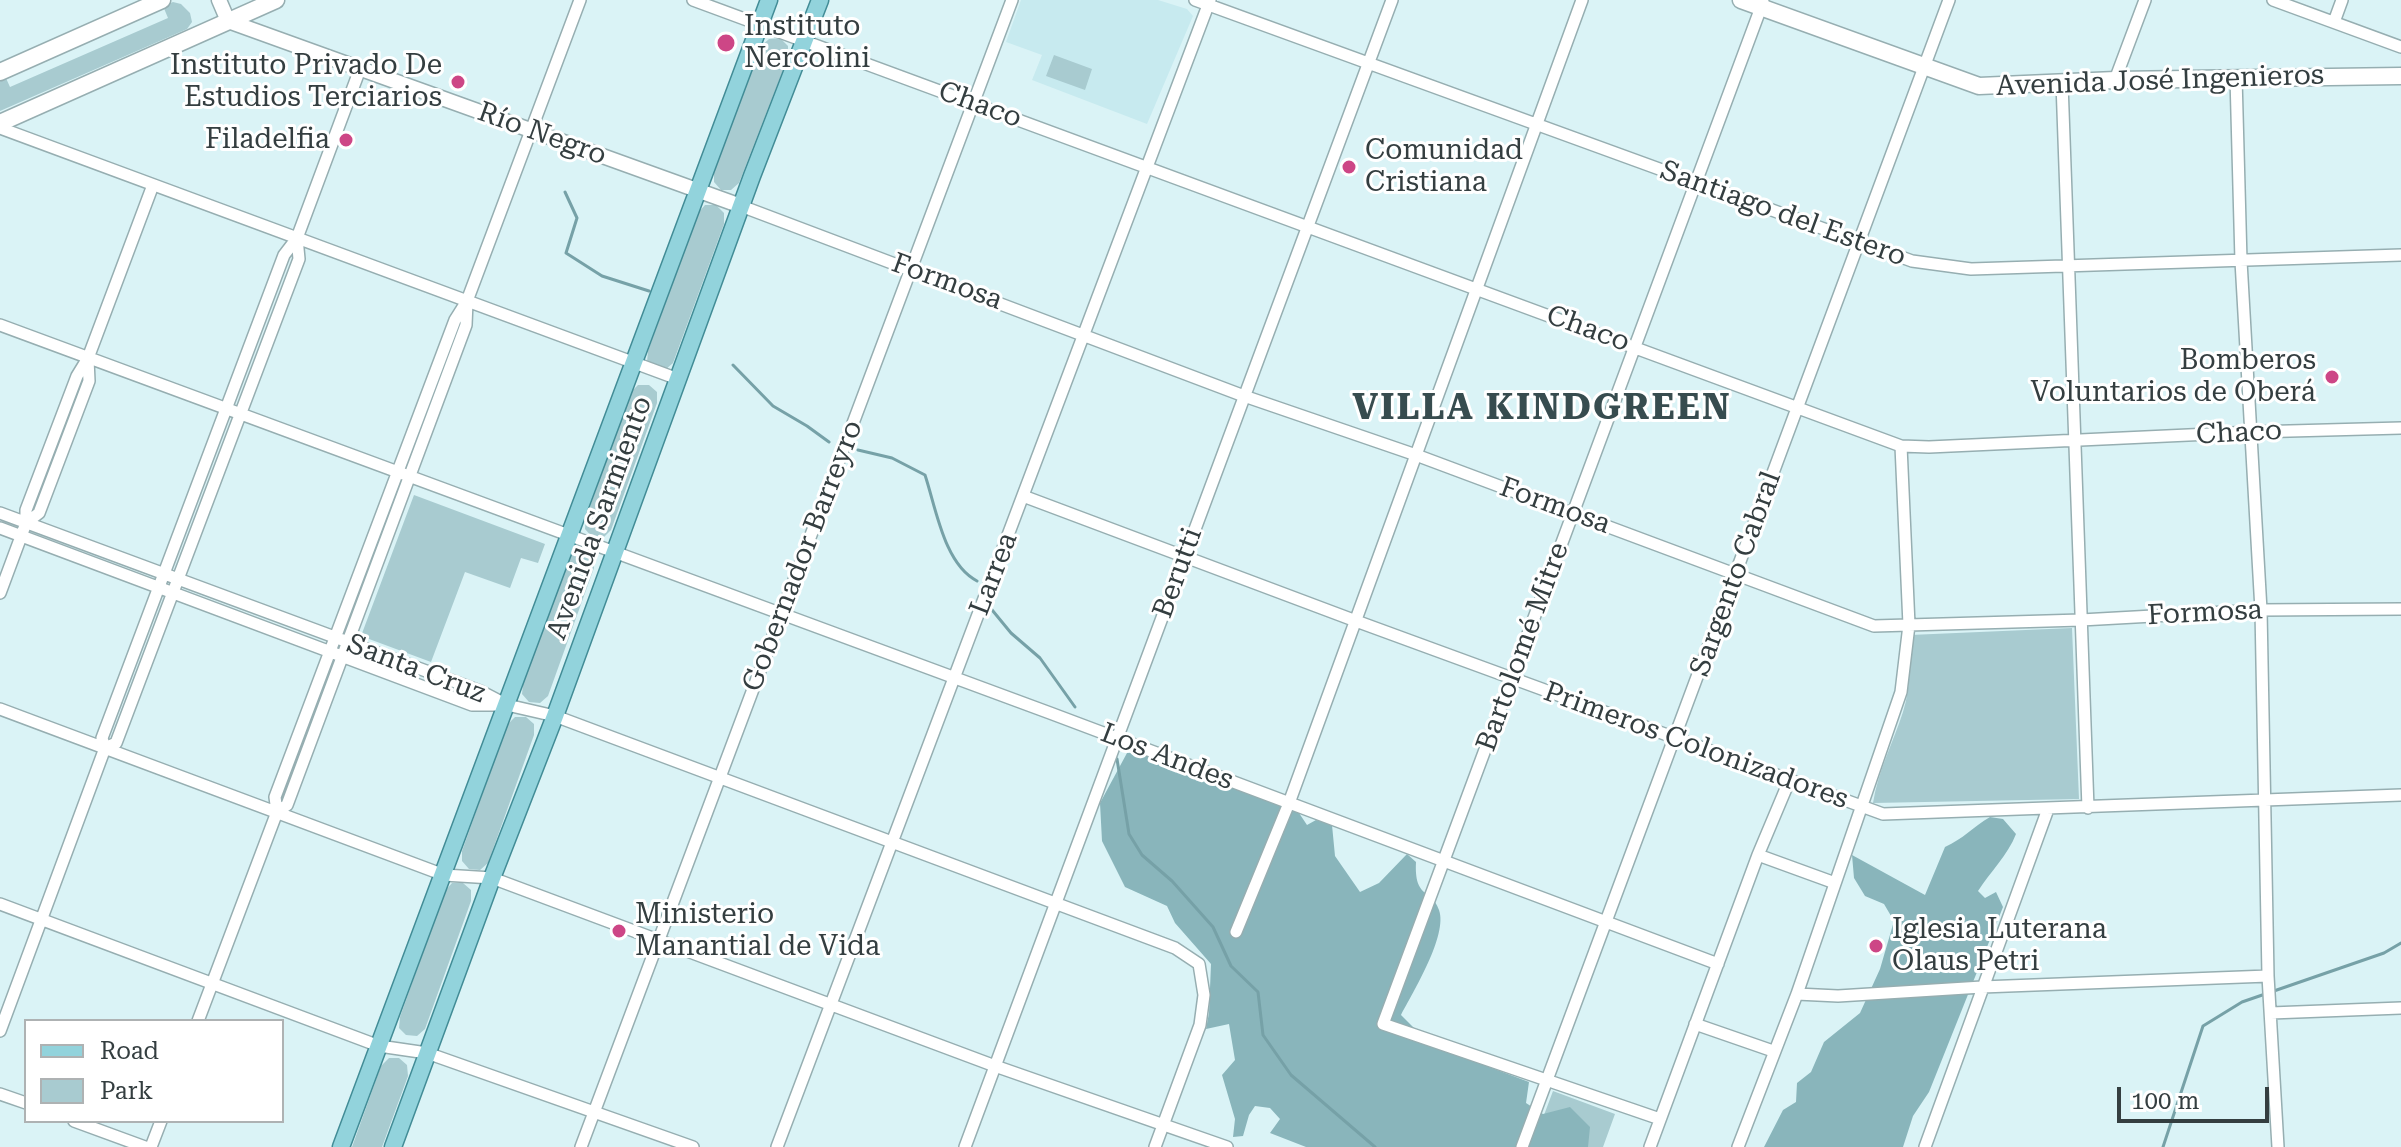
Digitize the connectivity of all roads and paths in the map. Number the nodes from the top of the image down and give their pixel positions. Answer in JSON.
{"nodes":[{"id":1,"x":162,"y":0,"type":"edge"},
{"id":2,"x":219,"y":0,"type":"edge"},
{"id":3,"x":276,"y":0,"type":"edge"},
{"id":4,"x":580,"y":0,"type":"edge"},
{"id":5,"x":693,"y":0,"type":"edge"},
{"id":6,"x":769,"y":0,"type":"edge"},
{"id":7,"x":820,"y":0,"type":"edge"},
{"id":8,"x":1012,"y":0,"type":"edge"},
{"id":9,"x":1195,"y":0,"type":"edge"},
{"id":10,"x":1392,"y":0,"type":"edge"},
{"id":11,"x":1582,"y":0,"type":"edge"},
{"id":12,"x":1741,"y":0,"type":"edge"},
{"id":13,"x":1949,"y":0,"type":"edge"},
{"id":14,"x":2145,"y":0,"type":"edge"},
{"id":15,"x":2273,"y":0,"type":"edge"},
{"id":16,"x":2342,"y":0,"type":"edge"},
{"id":17,"x":1209,"y":2,"type":"edge"},
{"id":18,"x":1762,"y":4,"type":"edge"},
{"id":19,"x":228,"y":21,"type":"junction"},
{"id":20,"x":2334,"y":22,"type":"junction"},
{"id":21,"x":760,"y":25,"type":"junction"},
{"id":22,"x":805,"y":40,"type":"junction"},
{"id":23,"x":2401,"y":47,"type":"edge"},
{"id":24,"x":1368,"y":64,"type":"junction"},
{"id":25,"x":1924,"y":67,"type":"junction"},
{"id":26,"x":360,"y":69,"type":"junction"},
{"id":27,"x":0,"y":72,"type":"edge"},
{"id":28,"x":2401,"y":76,"type":"edge"},
{"id":29,"x":2236,"y":77,"type":"junction"},
{"id":30,"x":2115,"y":80,"type":"junction"},
{"id":31,"x":2062,"y":83,"type":"junction"},
{"id":32,"x":974,"y":102,"type":"junction"},
{"id":33,"x":1536,"y":125,"type":"junction"},
{"id":34,"x":0,"y":126,"type":"edge"},
{"id":35,"x":531,"y":130,"type":"junction"},
{"id":36,"x":1147,"y":167,"type":"junction"},
{"id":37,"x":1695,"y":183,"type":"junction"},
{"id":38,"x":153,"y":185,"type":"junction"},
{"id":39,"x":698,"y":191,"type":"junction"},
{"id":40,"x":741,"y":206,"type":"junction"},
{"id":41,"x":1308,"y":227,"type":"junction"},
{"id":42,"x":297,"y":238,"type":"junction"},
{"id":43,"x":1858,"y":244,"type":"junction"},
{"id":44,"x":2401,"y":255,"type":"edge"},
{"id":45,"x":2241,"y":261,"type":"junction"},
{"id":46,"x":2067,"y":267,"type":"junction"},
{"id":47,"x":911,"y":269,"type":"junction"},
{"id":48,"x":1477,"y":288,"type":"junction"},
{"id":49,"x":467,"y":301,"type":"junction"},
{"id":50,"x":0,"y":325,"type":"edge"},
{"id":51,"x":1084,"y":333,"type":"junction"},
{"id":52,"x":1636,"y":347,"type":"junction"},
{"id":53,"x":88,"y":358,"type":"junction"},
{"id":54,"x":635,"y":362,"type":"junction"},
{"id":55,"x":678,"y":379,"type":"junction"},
{"id":56,"x":1244,"y":396,"type":"junction"},
{"id":57,"x":1798,"y":407,"type":"junction"},
{"id":58,"x":226,"y":409,"type":"junction"},
{"id":59,"x":240,"y":414,"type":"junction"},
{"id":60,"x":2401,"y":428,"type":"edge"},
{"id":61,"x":2253,"y":432,"type":"junction"},
{"id":62,"x":2073,"y":442,"type":"junction"},
{"id":63,"x":1901,"y":446,"type":"junction"},
{"id":64,"x":1416,"y":455,"type":"junction"},
{"id":65,"x":403,"y":475,"type":"junction"},
{"id":66,"x":1023,"y":496,"type":"junction"},
{"id":67,"x":0,"y":513,"type":"edge"},
{"id":68,"x":1573,"y":513,"type":"junction"},
{"id":69,"x":26,"y":523,"type":"junction"},
{"id":70,"x":0,"y":528,"type":"edge"},
{"id":71,"x":570,"y":535,"type":"junction"},
{"id":72,"x":21,"y":536,"type":"junction"},
{"id":73,"x":615,"y":552,"type":"junction"},
{"id":74,"x":1185,"y":556,"type":"junction"},
{"id":75,"x":164,"y":574,"type":"junction"},
{"id":76,"x":1738,"y":574,"type":"junction"},
{"id":77,"x":178,"y":579,"type":"junction"},
{"id":78,"x":159,"y":588,"type":"junction"},
{"id":79,"x":0,"y":593,"type":"edge"},
{"id":80,"x":173,"y":593,"type":"junction"},
{"id":81,"x":2401,"y":609,"type":"edge"},
{"id":82,"x":2261,"y":610,"type":"junction"},
{"id":83,"x":780,"y":614,"type":"junction"},
{"id":84,"x":2081,"y":620,"type":"junction"},
{"id":85,"x":1356,"y":621,"type":"junction"},
{"id":86,"x":1909,"y":625,"type":"junction"},
{"id":87,"x":335,"y":637,"type":"junction"},
{"id":88,"x":348,"y":642,"type":"junction"},
{"id":89,"x":330,"y":651,"type":"junction"},
{"id":90,"x":343,"y":656,"type":"junction"},
{"id":91,"x":1512,"y":677,"type":"junction"},
{"id":92,"x":954,"y":679,"type":"junction"},
{"id":93,"x":507,"y":705,"type":"junction"},
{"id":94,"x":0,"y":709,"type":"edge"},
{"id":95,"x":555,"y":716,"type":"junction"},
{"id":96,"x":1675,"y":737,"type":"junction"},
{"id":97,"x":1117,"y":738,"type":"junction"},
{"id":98,"x":105,"y":748,"type":"junction"},
{"id":99,"x":719,"y":777,"type":"junction"},
{"id":100,"x":1790,"y":779,"type":"junction"},
{"id":101,"x":2401,"y":795,"type":"edge"},
{"id":102,"x":2264,"y":799,"type":"junction"},
{"id":103,"x":1289,"y":803,"type":"junction"},
{"id":104,"x":1861,"y":807,"type":"junction"},
{"id":105,"x":2088,"y":808,"type":"junction"},
{"id":106,"x":2048,"y":809,"type":"junction"},
{"id":107,"x":277,"y":812,"type":"junction"},
{"id":108,"x":893,"y":842,"type":"junction"},
{"id":109,"x":1758,"y":855,"type":"junction"},
{"id":110,"x":1443,"y":861,"type":"junction"},
{"id":111,"x":444,"y":875,"type":"junction"},
{"id":112,"x":492,"y":878,"type":"junction"},
{"id":113,"x":1835,"y":883,"type":"junction"},
{"id":114,"x":1056,"y":903,"type":"junction"},
{"id":115,"x":0,"y":904,"type":"edge"},
{"id":116,"x":41,"y":919,"type":"junction"},
{"id":117,"x":1606,"y":922,"type":"junction"},
{"id":118,"x":1236,"y":932,"type":"dead end"},
{"id":119,"x":658,"y":940,"type":"junction"},
{"id":120,"x":1718,"y":964,"type":"junction"},
{"id":121,"x":2268,"y":979,"type":"junction"},
{"id":122,"x":213,"y":983,"type":"junction"},
{"id":123,"x":1982,"y":987,"type":"junction"},
{"id":124,"x":1797,"y":994,"type":"junction"},
{"id":125,"x":832,"y":1005,"type":"junction"},
{"id":126,"x":2401,"y":1008,"type":"edge"},
{"id":127,"x":2270,"y":1011,"type":"junction"},
{"id":128,"x":199,"y":1019,"type":"edge"},
{"id":129,"x":1695,"y":1024,"type":"junction"},
{"id":130,"x":0,"y":1031,"type":"edge"},
{"id":131,"x":379,"y":1046,"type":"junction"},
{"id":132,"x":1773,"y":1051,"type":"junction"},
{"id":133,"x":427,"y":1053,"type":"junction"},
{"id":134,"x":995,"y":1066,"type":"junction"},
{"id":135,"x":1547,"y":1081,"type":"junction"},
{"id":136,"x":0,"y":1094,"type":"edge"},
{"id":137,"x":24,"y":1102,"type":"edge"},
{"id":138,"x":593,"y":1112,"type":"junction"},
{"id":139,"x":1660,"y":1119,"type":"junction"},
{"id":140,"x":80,"y":1123,"type":"edge"},
{"id":141,"x":160,"y":1123,"type":"edge"},
{"id":142,"x":1164,"y":1124,"type":"junction"},
{"id":143,"x":148,"y":1147,"type":"edge"},
{"id":144,"x":341,"y":1147,"type":"edge"},
{"id":145,"x":393,"y":1147,"type":"edge"},
{"id":146,"x":581,"y":1147,"type":"edge"},
{"id":147,"x":693,"y":1147,"type":"edge"},
{"id":148,"x":777,"y":1147,"type":"edge"},
{"id":149,"x":965,"y":1147,"type":"edge"},
{"id":150,"x":1155,"y":1147,"type":"edge"},
{"id":151,"x":1227,"y":1147,"type":"edge"},
{"id":152,"x":1522,"y":1147,"type":"edge"},
{"id":153,"x":1650,"y":1147,"type":"edge"},
{"id":154,"x":1738,"y":1147,"type":"edge"},
{"id":155,"x":1925,"y":1147,"type":"edge"},
{"id":156,"x":2278,"y":1147,"type":"edge"}],
"edges":[{"from":1,"to":27,"type":"main road"},
{"from":2,"to":19,"type":"street"},
{"from":3,"to":19,"type":"main road"},
{"from":4,"to":35,"type":"street"},
{"from":5,"to":21,"type":"street","name":"Chaco"},
{"from":6,"to":21,"type":"main road","name":"Avenida Sarmiento"},
{"from":7,"to":22,"type":"main road","name":"Avenida Sarmiento"},
{"from":8,"to":32,"type":"street","name":"Gobernador Barreyro"},
{"from":9,"to":17,"type":"street","name":"Santiago del Estero"},
{"from":10,"to":24,"type":"street","name":"Berutti"},
{"from":11,"to":33,"type":"street"},
{"from":12,"to":18,"type":"main road","name":"Avenida José Ingenieros"},
{"from":13,"to":25,"type":"street","name":"Sargento Cabral"},
{"from":14,"to":30,"type":"street"},
{"from":15,"to":20,"type":"street"},
{"from":16,"to":20,"type":"street"},
{"from":17,"to":24,"type":"street","name":"Santiago del Estero"},
{"from":17,"to":36,"type":"street","name":"Larrea"},
{"from":18,"to":25,"type":"main road","name":"Avenida José Ingenieros"},
{"from":18,"to":37,"type":"street","name":"Bartolomé Mitre"},
{"from":19,"to":26,"type":"street","name":"Río Negro"},
{"from":19,"to":34,"type":"main road"},
{"from":20,"to":23,"type":"street"},
{"from":21,"to":22,"type":"street","name":"Chaco"},
{"from":21,"to":39,"type":"main road","name":"Avenida Sarmiento"},
{"from":22,"to":32,"type":"street","name":"Chaco"},
{"from":22,"to":40,"type":"main road","name":"Avenida Sarmiento"},
{"from":24,"to":33,"type":"street","name":"Santiago del Estero"},
{"from":24,"to":41,"type":"street","name":"Berutti"},
{"from":25,"to":31,"type":"main road","name":"Avenida José Ingenieros"},
{"from":25,"to":43,"type":"street","name":"Sargento Cabral"},
{"from":26,"to":35,"type":"street","name":"Río Negro"},
{"from":26,"to":42,"type":"street"},
{"from":28,"to":29,"type":"main road","name":"Avenida José Ingenieros"},
{"from":29,"to":30,"type":"main road","name":"Avenida José Ingenieros"},
{"from":29,"to":45,"type":"street"},
{"from":30,"to":31,"type":"main road","name":"Avenida José Ingenieros"},
{"from":31,"to":46,"type":"street"},
{"from":32,"to":36,"type":"street","name":"Chaco"},
{"from":32,"to":47,"type":"street","name":"Gobernador Barreyro"},
{"from":33,"to":37,"type":"street","name":"Santiago del Estero"},
{"from":33,"to":48,"type":"street"},
{"from":34,"to":38,"type":"street"},
{"from":35,"to":39,"type":"street","name":"Río Negro"},
{"from":35,"to":49,"type":"street"},
{"from":36,"to":41,"type":"street","name":"Chaco"},
{"from":36,"to":51,"type":"street","name":"Larrea"},
{"from":37,"to":43,"type":"street","name":"Santiago del Estero"},
{"from":37,"to":52,"type":"street","name":"Bartolomé Mitre"},
{"from":38,"to":42,"type":"street"},
{"from":38,"to":53,"type":"street"},
{"from":39,"to":40,"type":"street","name":"Río Negro"},
{"from":39,"to":54,"type":"main road","name":"Avenida Sarmiento"},
{"from":40,"to":47,"type":"street","name":"Formosa"},
{"from":40,"to":55,"type":"main road","name":"Avenida Sarmiento"},
{"from":41,"to":48,"type":"street","name":"Chaco"},
{"from":41,"to":56,"type":"street","name":"Berutti"},
{"from":42,"to":49,"type":"street"},
{"from":42,"to":58,"type":"street"},
{"from":42,"to":59,"type":"street"},
{"from":43,"to":46,"type":"street","name":"Santiago del Estero"},
{"from":43,"to":57,"type":"street","name":"Sargento Cabral"},
{"from":44,"to":45,"type":"street","name":"Santiago del Estero"},
{"from":45,"to":46,"type":"street","name":"Santiago del Estero"},
{"from":45,"to":61,"type":"street"},
{"from":46,"to":62,"type":"street"},
{"from":47,"to":51,"type":"street","name":"Formosa"},
{"from":47,"to":83,"type":"street","name":"Gobernador Barreyro"},
{"from":48,"to":52,"type":"street","name":"Chaco"},
{"from":48,"to":64,"type":"street"},
{"from":49,"to":54,"type":"street"},
{"from":49,"to":65,"type":"street"},
{"from":50,"to":53,"type":"street","name":"Los Andes"},
{"from":51,"to":56,"type":"street","name":"Formosa"},
{"from":51,"to":66,"type":"street","name":"Larrea"},
{"from":52,"to":57,"type":"street","name":"Chaco"},
{"from":52,"to":68,"type":"street","name":"Bartolomé Mitre"},
{"from":53,"to":58,"type":"street","name":"Los Andes"},
{"from":53,"to":69,"type":"street"},
{"from":54,"to":55,"type":"street"},
{"from":54,"to":71,"type":"main road","name":"Avenida Sarmiento"},
{"from":55,"to":73,"type":"main road","name":"Avenida Sarmiento"},
{"from":56,"to":64,"type":"street","name":"Formosa"},
{"from":56,"to":74,"type":"street","name":"Berutti"},
{"from":57,"to":63,"type":"street","name":"Chaco"},
{"from":57,"to":76,"type":"street","name":"Sargento Cabral"},
{"from":58,"to":59,"type":"street","name":"Los Andes"},
{"from":58,"to":75,"type":"street"},
{"from":59,"to":65,"type":"street","name":"Los Andes"},
{"from":59,"to":77,"type":"street"},
{"from":60,"to":61,"type":"street","name":"Chaco"},
{"from":61,"to":62,"type":"street","name":"Chaco"},
{"from":61,"to":82,"type":"street"},
{"from":62,"to":63,"type":"street","name":"Chaco"},
{"from":62,"to":84,"type":"street"},
{"from":63,"to":86,"type":"street"},
{"from":64,"to":68,"type":"street","name":"Formosa"},
{"from":64,"to":85,"type":"street"},
{"from":65,"to":71,"type":"street","name":"Los Andes"},
{"from":65,"to":87,"type":"street"},
{"from":65,"to":88,"type":"street"},
{"from":66,"to":74,"type":"street","name":"Primeros Colonizadores"},
{"from":66,"to":92,"type":"street","name":"Larrea"},
{"from":67,"to":69,"type":"street","name":"Santa Cruz"},
{"from":68,"to":76,"type":"street","name":"Formosa"},
{"from":68,"to":91,"type":"street","name":"Bartolomé Mitre"},
{"from":69,"to":72,"type":"street"},
{"from":69,"to":75,"type":"street","name":"Santa Cruz"},
{"from":70,"to":72,"type":"street","name":"Santa Cruz"},
{"from":71,"to":73,"type":"street","name":"Los Andes"},
{"from":71,"to":93,"type":"main road","name":"Avenida Sarmiento"},
{"from":72,"to":78,"type":"street","name":"Santa Cruz"},
{"from":72,"to":79,"type":"street"},
{"from":73,"to":83,"type":"street","name":"Los Andes"},
{"from":73,"to":95,"type":"main road","name":"Avenida Sarmiento"},
{"from":74,"to":85,"type":"street","name":"Primeros Colonizadores"},
{"from":74,"to":97,"type":"street","name":"Berutti"},
{"from":75,"to":77,"type":"street","name":"Santa Cruz"},
{"from":75,"to":78,"type":"street"},
{"from":76,"to":86,"type":"street","name":"Formosa"},
{"from":76,"to":96,"type":"street","name":"Sargento Cabral"},
{"from":77,"to":80,"type":"street"},
{"from":77,"to":87,"type":"street","name":"Santa Cruz"},
{"from":78,"to":80,"type":"street","name":"Santa Cruz"},
{"from":78,"to":98,"type":"street"},
{"from":80,"to":89,"type":"street","name":"Santa Cruz"},
{"from":80,"to":98,"type":"street"},
{"from":81,"to":82,"type":"street","name":"Formosa"},
{"from":82,"to":84,"type":"street","name":"Formosa"},
{"from":82,"to":102,"type":"street"},
{"from":83,"to":92,"type":"street","name":"Los Andes"},
{"from":83,"to":99,"type":"street","name":"Gobernador Barreyro"},
{"from":84,"to":86,"type":"street","name":"Formosa"},
{"from":84,"to":105,"type":"street"},
{"from":85,"to":91,"type":"street","name":"Primeros Colonizadores"},
{"from":85,"to":103,"type":"street"},
{"from":86,"to":104,"type":"street"},
{"from":87,"to":88,"type":"street","name":"Santa Cruz"},
{"from":87,"to":89,"type":"street"},
{"from":88,"to":90,"type":"street"},
{"from":88,"to":93,"type":"street","name":"Santa Cruz"},
{"from":89,"to":90,"type":"street","name":"Santa Cruz"},
{"from":89,"to":107,"type":"street"},
{"from":90,"to":93,"type":"street","name":"Santa Cruz"},
{"from":90,"to":107,"type":"street"},
{"from":91,"to":96,"type":"street","name":"Primeros Colonizadores"},
{"from":91,"to":110,"type":"street","name":"Bartolomé Mitre"},
{"from":92,"to":97,"type":"street","name":"Los Andes"},
{"from":92,"to":108,"type":"street","name":"Larrea"},
{"from":93,"to":95,"type":"street"},
{"from":93,"to":111,"type":"main road","name":"Avenida Sarmiento"},
{"from":94,"to":98,"type":"street"},
{"from":95,"to":99,"type":"street"},
{"from":95,"to":112,"type":"main road","name":"Avenida Sarmiento"},
{"from":96,"to":100,"type":"street","name":"Primeros Colonizadores"},
{"from":96,"to":117,"type":"street","name":"Sargento Cabral"},
{"from":97,"to":103,"type":"street","name":"Los Andes"},
{"from":97,"to":114,"type":"street","name":"Berutti"},
{"from":98,"to":107,"type":"street"},
{"from":98,"to":116,"type":"street"},
{"from":99,"to":108,"type":"street"},
{"from":99,"to":119,"type":"street","name":"Gobernador Barreyro"},
{"from":100,"to":104,"type":"street","name":"Primeros Colonizadores"},
{"from":100,"to":109,"type":"street"},
{"from":101,"to":102,"type":"street","name":"Primeros Colonizadores"},
{"from":102,"to":105,"type":"street","name":"Primeros Colonizadores"},
{"from":102,"to":121,"type":"street"},
{"from":103,"to":110,"type":"street","name":"Los Andes"},
{"from":103,"to":118,"type":"street"},
{"from":104,"to":106,"type":"street","name":"Primeros Colonizadores"},
{"from":104,"to":113,"type":"street"},
{"from":105,"to":106,"type":"street","name":"Primeros Colonizadores"},
{"from":106,"to":123,"type":"street"},
{"from":107,"to":111,"type":"street"},
{"from":107,"to":122,"type":"street"},
{"from":108,"to":114,"type":"street"},
{"from":108,"to":125,"type":"street","name":"Larrea"},
{"from":109,"to":113,"type":"street"},
{"from":109,"to":120,"type":"street"},
{"from":110,"to":117,"type":"street","name":"Los Andes"},
{"from":110,"to":135,"type":"street","name":"Bartolomé Mitre"},
{"from":111,"to":112,"type":"street"},
{"from":111,"to":131,"type":"main road","name":"Avenida Sarmiento"},
{"from":112,"to":119,"type":"street"},
{"from":112,"to":133,"type":"main road","name":"Avenida Sarmiento"},
{"from":113,"to":124,"type":"street"},
{"from":114,"to":134,"type":"street","name":"Berutti"},
{"from":114,"to":142,"type":"street"},
{"from":115,"to":116,"type":"street"},
{"from":116,"to":122,"type":"street"},
{"from":116,"to":130,"type":"street"},
{"from":117,"to":120,"type":"street","name":"Los Andes"},
{"from":117,"to":135,"type":"street","name":"Sargento Cabral"},
{"from":119,"to":125,"type":"street"},
{"from":119,"to":138,"type":"street","name":"Gobernador Barreyro"},
{"from":120,"to":129,"type":"street"},
{"from":121,"to":123,"type":"street"},
{"from":121,"to":127,"type":"street"},
{"from":122,"to":128,"type":"street"},
{"from":122,"to":131,"type":"street"},
{"from":123,"to":124,"type":"street"},
{"from":123,"to":155,"type":"street"},
{"from":124,"to":132,"type":"street"},
{"from":125,"to":134,"type":"street"},
{"from":125,"to":148,"type":"street","name":"Larrea"},
{"from":126,"to":127,"type":"street"},
{"from":127,"to":156,"type":"street"},
{"from":129,"to":132,"type":"street"},
{"from":129,"to":139,"type":"street"},
{"from":131,"to":133,"type":"street"},
{"from":131,"to":144,"type":"main road","name":"Avenida Sarmiento"},
{"from":132,"to":154,"type":"street"},
{"from":133,"to":138,"type":"street"},
{"from":133,"to":145,"type":"main road","name":"Avenida Sarmiento"},
{"from":134,"to":142,"type":"street"},
{"from":134,"to":149,"type":"street","name":"Berutti"},
{"from":135,"to":139,"type":"street"},
{"from":135,"to":152,"type":"street","name":"Sargento Cabral"},
{"from":136,"to":137,"type":"street"},
{"from":138,"to":146,"type":"street","name":"Gobernador Barreyro"},
{"from":138,"to":147,"type":"street"},
{"from":139,"to":153,"type":"street"},
{"from":140,"to":143,"type":"street"},
{"from":141,"to":143,"type":"street"},
{"from":142,"to":150,"type":"street"},
{"from":142,"to":151,"type":"street"}]}
